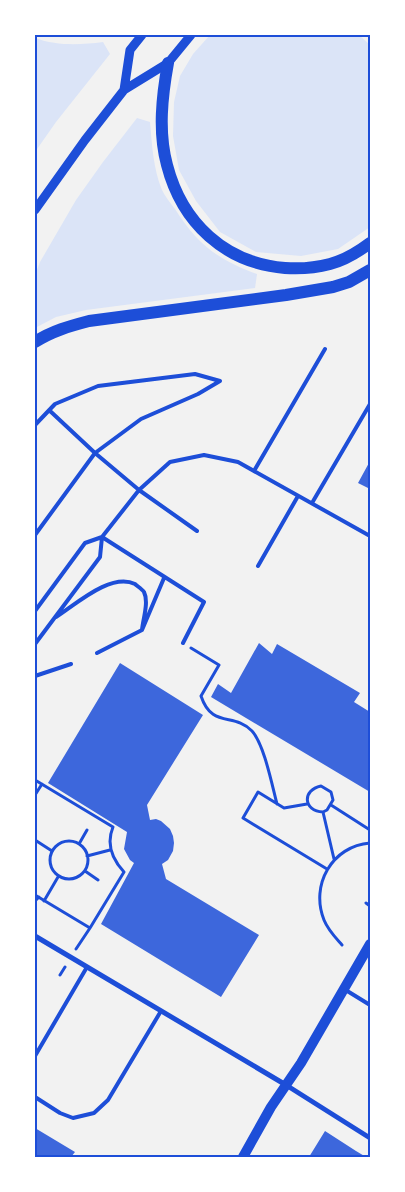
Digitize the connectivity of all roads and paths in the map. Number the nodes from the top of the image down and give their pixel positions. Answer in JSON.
{"nodes":[{"id":1,"x":142,"y":35,"type":"edge"},
{"id":2,"x":191,"y":35,"type":"edge"},
{"id":3,"x":168,"y":63,"type":"junction"},
{"id":4,"x":124,"y":90,"type":"junction"},
{"id":5,"x":35,"y":210,"type":"edge"},
{"id":6,"x":369,"y":243,"type":"edge"},
{"id":7,"x":370,"y":270,"type":"edge"},
{"id":8,"x":35,"y":342,"type":"edge"},
{"id":9,"x":325,"y":349,"type":"dead end"},
{"id":10,"x":370,"y":404,"type":"edge"},
{"id":11,"x":49,"y":410,"type":"junction"},
{"id":12,"x":35,"y":425,"type":"edge"},
{"id":13,"x":94,"y":452,"type":"junction"},
{"id":14,"x":254,"y":470,"type":"junction"},
{"id":15,"x":139,"y":490,"type":"junction"},
{"id":16,"x":298,"y":496,"type":"junction"},
{"id":17,"x":312,"y":504,"type":"junction"},
{"id":18,"x":197,"y":531,"type":"dead end"},
{"id":19,"x":35,"y":535,"type":"edge"},
{"id":20,"x":370,"y":536,"type":"edge"},
{"id":21,"x":102,"y":537,"type":"junction"},
{"id":22,"x":258,"y":566,"type":"dead end"},
{"id":23,"x":164,"y":578,"type":"junction"},
{"id":24,"x":35,"y":611,"type":"edge"},
{"id":25,"x":56,"y":617,"type":"junction"},
{"id":26,"x":142,"y":630,"type":"junction"},
{"id":27,"x":183,"y":643,"type":"joint"},
{"id":28,"x":35,"y":644,"type":"edge"},
{"id":29,"x":97,"y":653,"type":"dead end"},
{"id":30,"x":71,"y":664,"type":"dead end"},
{"id":31,"x":35,"y":676,"type":"edge"},
{"id":32,"x":35,"y":780,"type":"edge"},
{"id":33,"x":42,"y":784,"type":"junction"},
{"id":34,"x":35,"y":795,"type":"edge"},
{"id":35,"x":277,"y":804,"type":"junction"},
{"id":36,"x":308,"y":804,"type":"junction"},
{"id":37,"x":331,"y":805,"type":"junction"},
{"id":38,"x":323,"y":812,"type":"junction"},
{"id":39,"x":87,"y":830,"type":"dead end"},
{"id":40,"x":370,"y":830,"type":"edge"},
{"id":41,"x":35,"y":840,"type":"edge"},
{"id":42,"x":370,"y":843,"type":"edge"},
{"id":43,"x":79,"y":844,"type":"junction"},
{"id":44,"x":110,"y":850,"type":"junction"},
{"id":45,"x":52,"y":851,"type":"junction"},
{"id":46,"x":87,"y":856,"type":"junction"},
{"id":47,"x":334,"y":859,"type":"junction"},
{"id":48,"x":327,"y":869,"type":"junction"},
{"id":49,"x":85,"y":871,"type":"junction"},
{"id":50,"x":58,"y":877,"type":"junction"},
{"id":51,"x":98,"y":880,"type":"dead end"},
{"id":52,"x":37,"y":896,"type":"edge"},
{"id":53,"x":35,"y":901,"type":"edge"},
{"id":54,"x":44,"y":901,"type":"junction"},
{"id":55,"x":366,"y":903,"type":"dead end"},
{"id":56,"x":370,"y":906,"type":"edge"},
{"id":57,"x":35,"y":936,"type":"edge"},
{"id":58,"x":370,"y":944,"type":"edge"},
{"id":59,"x":342,"y":945,"type":"dead end"},
{"id":60,"x":87,"y":967,"type":"junction"},
{"id":61,"x":344,"y":989,"type":"junction"},
{"id":62,"x":370,"y":1005,"type":"edge"},
{"id":63,"x":161,"y":1011,"type":"junction"},
{"id":64,"x":35,"y":1056,"type":"edge"},
{"id":65,"x":286,"y":1085,"type":"junction"},
{"id":66,"x":35,"y":1097,"type":"edge"},
{"id":67,"x":370,"y":1138,"type":"edge"},
{"id":68,"x":243,"y":1157,"type":"edge"}],
"edges":[{"from":1,"to":4,"type":"street"},
{"from":2,"to":3,"type":"street"},
{"from":3,"to":4,"type":"street"},
{"from":3,"to":6,"type":"main road"},
{"from":4,"to":5,"type":"street"},
{"from":7,"to":8,"type":"main road"},
{"from":9,"to":14,"type":"lane"},
{"from":10,"to":17,"type":"lane"},
{"from":11,"to":12,"type":"lane"},
{"from":11,"to":13,"type":"lane"},
{"from":11,"to":13,"type":"lane"},
{"from":13,"to":15,"type":"lane"},
{"from":13,"to":19,"type":"lane"},
{"from":14,"to":15,"type":"lane"},
{"from":14,"to":16,"type":"lane"},
{"from":15,"to":18,"type":"lane"},
{"from":15,"to":21,"type":"lane"},
{"from":16,"to":17,"type":"lane"},
{"from":16,"to":22,"type":"lane"},
{"from":17,"to":20,"type":"lane"},
{"from":21,"to":23,"type":"lane"},
{"from":21,"to":24,"type":"lane"},
{"from":21,"to":25,"type":"lane"},
{"from":23,"to":26,"type":"lane"},
{"from":23,"to":27,"type":"lane"},
{"from":25,"to":26,"type":"lane"},
{"from":25,"to":28,"type":"lane"},
{"from":26,"to":29,"type":"lane"},
{"from":27,"to":35,"type":"path"},
{"from":30,"to":31,"type":"lane"},
{"from":32,"to":33,"type":"path"},
{"from":33,"to":34,"type":"path"},
{"from":33,"to":44,"type":"path"},
{"from":35,"to":36,"type":"path"},
{"from":35,"to":48,"type":"path"},
{"from":36,"to":37,"type":"path"},
{"from":36,"to":38,"type":"path"},
{"from":37,"to":38,"type":"path"},
{"from":37,"to":40,"type":"path"},
{"from":38,"to":47,"type":"path"},
{"from":39,"to":43,"type":"path"},
{"from":41,"to":45,"type":"path"},
{"from":42,"to":47,"type":"path"},
{"from":43,"to":45,"type":"path"},
{"from":43,"to":46,"type":"path"},
{"from":44,"to":46,"type":"path"},
{"from":44,"to":54,"type":"path"},
{"from":45,"to":50,"type":"path"},
{"from":46,"to":49,"type":"path"},
{"from":47,"to":48,"type":"path"},
{"from":48,"to":59,"type":"path"},
{"from":49,"to":50,"type":"path"},
{"from":49,"to":51,"type":"path"},
{"from":50,"to":54,"type":"path"},
{"from":52,"to":53,"type":"path"},
{"from":52,"to":54,"type":"path"},
{"from":55,"to":56,"type":"path"},
{"from":57,"to":60,"type":"street"},
{"from":58,"to":61,"type":"main road"},
{"from":60,"to":63,"type":"street"},
{"from":60,"to":64,"type":"lane"},
{"from":61,"to":62,"type":"lane"},
{"from":61,"to":65,"type":"main road"},
{"from":63,"to":65,"type":"street"},
{"from":63,"to":66,"type":"lane"},
{"from":65,"to":67,"type":"street"},
{"from":65,"to":68,"type":"main road"}]}
